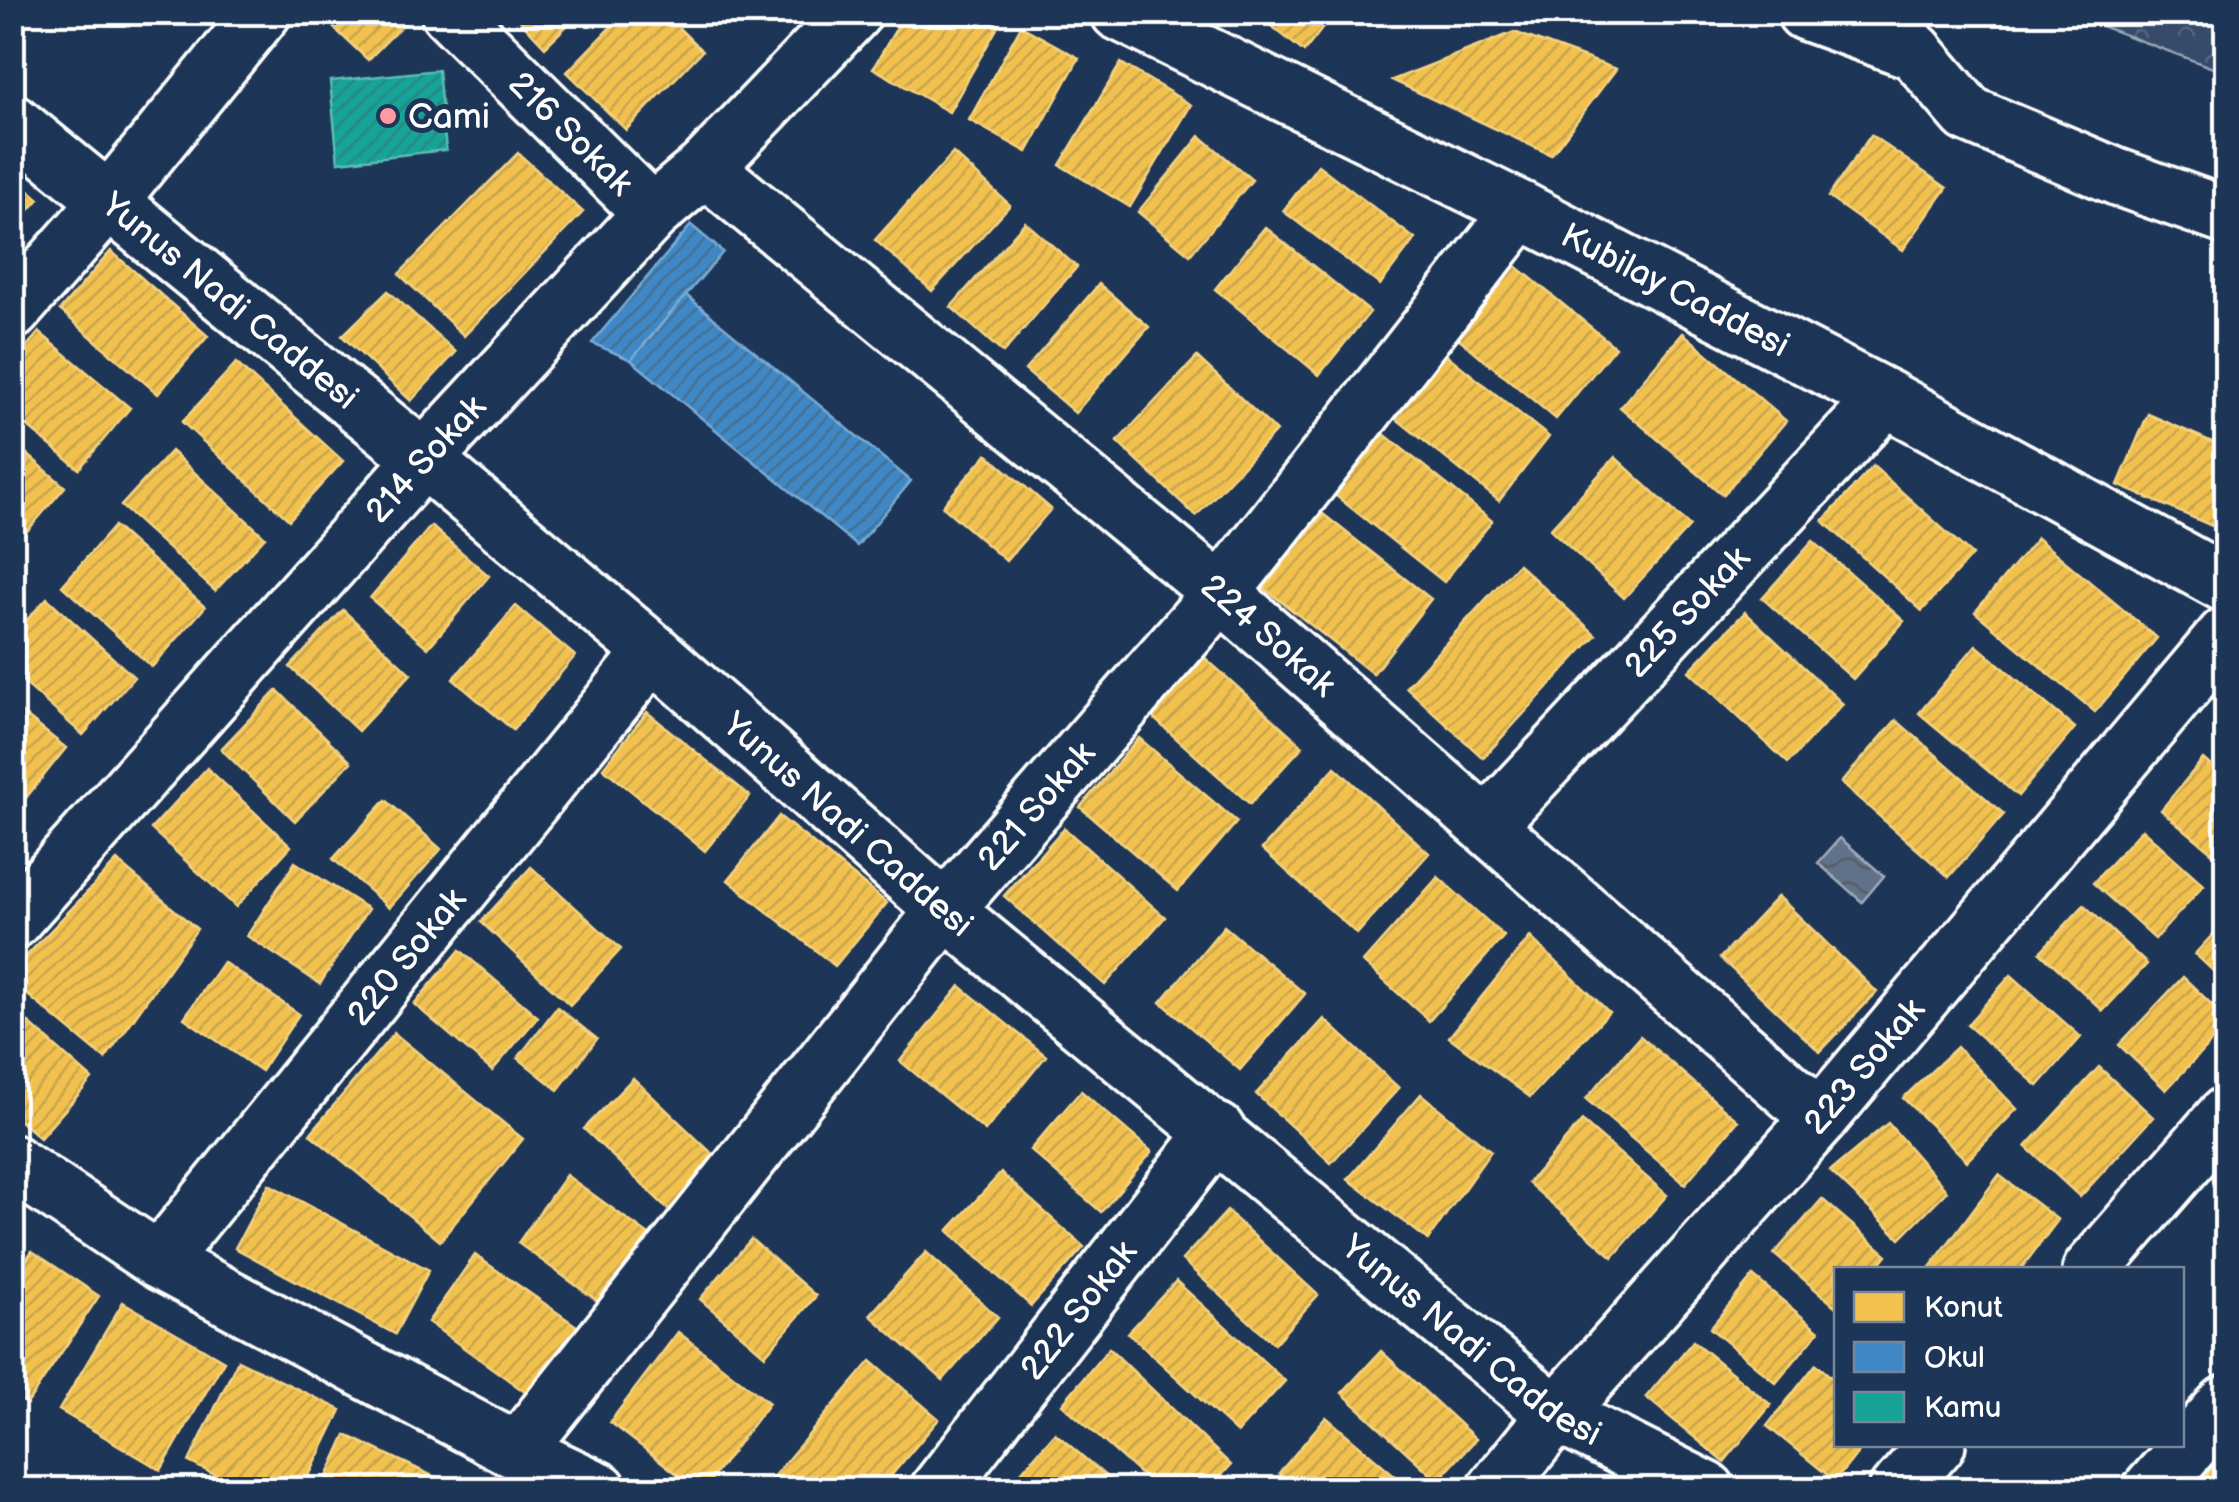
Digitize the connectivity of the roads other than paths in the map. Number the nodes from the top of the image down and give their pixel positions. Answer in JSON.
{"nodes":[{"id":1,"x":263,"y":12,"type":"edge"},
{"id":2,"x":449,"y":12,"type":"edge"},
{"id":3,"x":854,"y":12,"type":"edge"},
{"id":4,"x":1119,"y":12,"type":"edge"},
{"id":5,"x":1806,"y":12,"type":"edge"},
{"id":6,"x":1899,"y":32,"type":"edge"},
{"id":7,"x":12,"y":122,"type":"edge"},
{"id":8,"x":705,"y":168,"type":"junction"},
{"id":9,"x":109,"y":201,"type":"junction"},
{"id":10,"x":1521,"y":210,"type":"junction"},
{"id":11,"x":652,"y":213,"type":"junction"},
{"id":12,"x":2226,"y":216,"type":"edge"},
{"id":13,"x":12,"y":311,"type":"edge"},
{"id":14,"x":1886,"y":398,"type":"junction"},
{"id":15,"x":424,"y":458,"type":"junction"},
{"id":16,"x":2226,"y":584,"type":"edge"},
{"id":17,"x":1220,"y":594,"type":"junction"},
{"id":18,"x":2226,"y":634,"type":"edge"},
{"id":19,"x":653,"y":652,"type":"junction"},
{"id":20,"x":1487,"y":825,"type":"junction"},
{"id":21,"x":945,"y":910,"type":"junction"},
{"id":22,"x":12,"y":921,"type":"edge"},
{"id":23,"x":2226,"y":1115,"type":"edge"},
{"id":24,"x":1820,"y":1118,"type":"junction"},
{"id":25,"x":1217,"y":1131,"type":"junction"},
{"id":26,"x":12,"y":1164,"type":"edge"},
{"id":27,"x":158,"y":1261,"type":"junction"},
{"id":28,"x":2094,"y":1267,"type":"edge"},
{"id":29,"x":2226,"y":1404,"type":"edge"},
{"id":30,"x":1556,"y":1414,"type":"junction"},
{"id":31,"x":1934,"y":1447,"type":"edge"},
{"id":32,"x":517,"y":1451,"type":"junction"},
{"id":33,"x":599,"y":1490,"type":"edge"},
{"id":34,"x":938,"y":1490,"type":"edge"},
{"id":35,"x":1495,"y":1490,"type":"edge"},
{"id":36,"x":1707,"y":1490,"type":"edge"},
{"id":37,"x":1897,"y":1490,"type":"edge"},
{"id":38,"x":2151,"y":1490,"type":"edge"}],
"edges":[{"from":1,"to":9,"type":"street"},
{"from":2,"to":11,"type":"street","name":"216 Sokak"},
{"from":3,"to":8,"type":"street","name":"214 Sokak"},
{"from":4,"to":10,"type":"street","name":"Kubilay Caddesi"},
{"from":5,"to":6,"type":"street"},
{"from":6,"to":12,"type":"street"},
{"from":7,"to":9,"type":"street","name":"Yunus Nadi Caddesi"},
{"from":8,"to":11,"type":"street","name":"214 Sokak"},
{"from":8,"to":17,"type":"street","name":"224 Sokak"},
{"from":9,"to":13,"type":"street"},
{"from":9,"to":15,"type":"street","name":"Yunus Nadi Caddesi"},
{"from":10,"to":14,"type":"street","name":"Kubilay Caddesi"},
{"from":10,"to":17,"type":"street","name":"221 Sokak"},
{"from":11,"to":15,"type":"street","name":"214 Sokak"},
{"from":14,"to":16,"type":"street","name":"Kubilay Caddesi"},
{"from":14,"to":20,"type":"street","name":"225 Sokak"},
{"from":15,"to":19,"type":"street","name":"Yunus Nadi Caddesi"},
{"from":15,"to":22,"type":"street","name":"214 Sokak"},
{"from":17,"to":20,"type":"street","name":"224 Sokak"},
{"from":17,"to":21,"type":"street","name":"221 Sokak"},
{"from":18,"to":24,"type":"street","name":"223 Sokak"},
{"from":19,"to":21,"type":"street","name":"Yunus Nadi Caddesi"},
{"from":19,"to":27,"type":"street","name":"220 Sokak"},
{"from":20,"to":24,"type":"street","name":"224 Sokak"},
{"from":21,"to":25,"type":"street","name":"Yunus Nadi Caddesi"},
{"from":21,"to":32,"type":"street","name":"221 Sokak"},
{"from":23,"to":28,"type":"street"},
{"from":24,"to":30,"type":"street","name":"223 Sokak"},
{"from":25,"to":30,"type":"street","name":"Yunus Nadi Caddesi"},
{"from":25,"to":34,"type":"street","name":"222 Sokak"},
{"from":26,"to":27,"type":"street"},
{"from":27,"to":32,"type":"street"},
{"from":29,"to":38,"type":"street"},
{"from":30,"to":35,"type":"street","name":"223 Sokak"},
{"from":30,"to":36,"type":"street","name":"Yunus Nadi Caddesi"},
{"from":31,"to":37,"type":"street"},
{"from":32,"to":33,"type":"street"}]}
